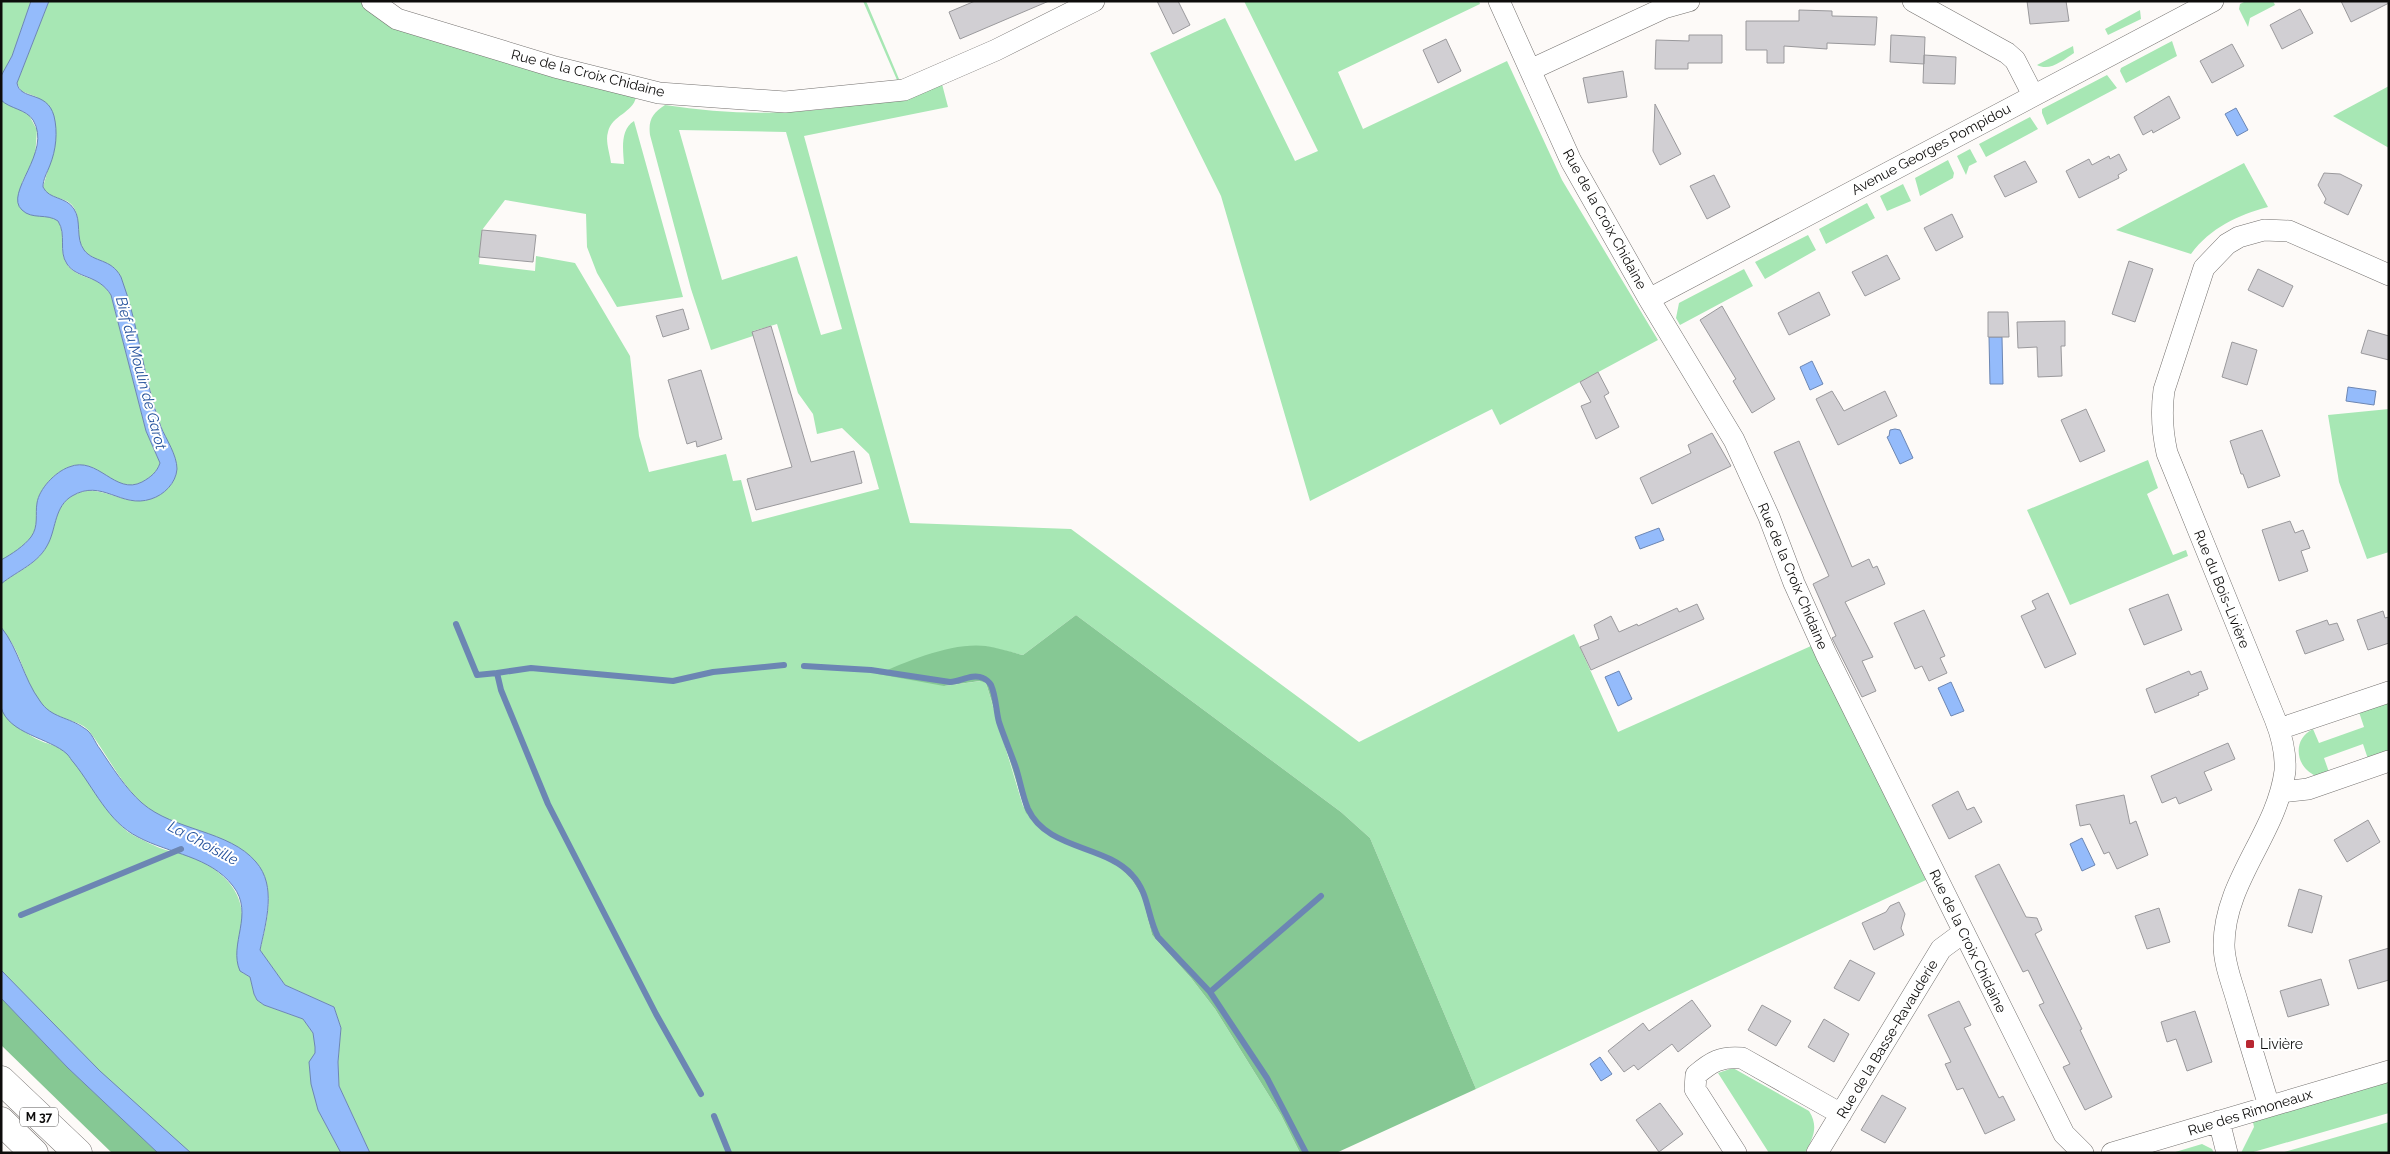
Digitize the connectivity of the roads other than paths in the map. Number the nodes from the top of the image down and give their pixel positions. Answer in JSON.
{"nodes":[{"id":1,"x":372,"y":1,"type":"edge"},
{"id":2,"x":1094,"y":1,"type":"edge"},
{"id":3,"x":1499,"y":1,"type":"edge"},
{"id":4,"x":1689,"y":1,"type":"edge"},
{"id":5,"x":1913,"y":1,"type":"edge"},
{"id":6,"x":2213,"y":1,"type":"edge"},
{"id":7,"x":1664,"y":5,"type":"edge"},
{"id":8,"x":1530,"y":70,"type":"junction"},
{"id":9,"x":2033,"y":95,"type":"junction"},
{"id":10,"x":2389,"y":275,"type":"edge"},
{"id":11,"x":1649,"y":299,"type":"junction"},
{"id":12,"x":2389,"y":692,"type":"edge"},
{"id":13,"x":2279,"y":729,"type":"junction"},
{"id":14,"x":2389,"y":761,"type":"edge"},
{"id":15,"x":2281,"y":792,"type":"junction"},
{"id":16,"x":1964,"y":932,"type":"junction"},
{"id":17,"x":2389,"y":1071,"type":"edge"},
{"id":18,"x":1,"y":1080,"type":"edge"},
{"id":19,"x":2269,"y":1106,"type":"junction"},
{"id":20,"x":1841,"y":1114,"type":"junction"},
{"id":21,"x":1,"y":1121,"type":"edge"},
{"id":22,"x":2219,"y":1121,"type":"junction"},
{"id":23,"x":34,"y":1153,"type":"edge"},
{"id":24,"x":78,"y":1153,"type":"edge"},
{"id":25,"x":1736,"y":1153,"type":"edge"},
{"id":26,"x":1817,"y":1153,"type":"edge"},
{"id":27,"x":2083,"y":1153,"type":"edge"},
{"id":28,"x":2112,"y":1153,"type":"edge"},
{"id":29,"x":2227,"y":1153,"type":"edge"}],
"edges":[{"from":1,"to":2,"type":"street","name":"Rue de la Croix Chidaine"},
{"from":3,"to":8,"type":"street","name":"Rue de la Croix Chidaine"},
{"from":4,"to":7,"type":"street"},
{"from":5,"to":9,"type":"street"},
{"from":6,"to":9,"type":"street","name":"Avenue Georges Pompidou"},
{"from":7,"to":8,"type":"street"},
{"from":8,"to":11,"type":"street","name":"Rue de la Croix Chidaine"},
{"from":9,"to":11,"type":"street","name":"Avenue Georges Pompidou"},
{"from":10,"to":13,"type":"street","name":"Rue du Bois-Livière"},
{"from":11,"to":16,"type":"street","name":"Rue de la Croix Chidaine"},
{"from":12,"to":13,"type":"street"},
{"from":13,"to":15,"type":"street","name":"Rue du Bois-Livière"},
{"from":14,"to":15,"type":"street"},
{"from":15,"to":19,"type":"street","name":"Rue du Bois-Livière"},
{"from":16,"to":20,"type":"street","name":"Rue de la Basse-Ravauderie"},
{"from":16,"to":27,"type":"street","name":"Rue de la Croix Chidaine"},
{"from":17,"to":19,"type":"street","name":"Rue des Rimoneaux"},
{"from":18,"to":24,"type":"highway","number":"M 37"},
{"from":19,"to":22,"type":"street","name":"Rue des Rimoneaux"},
{"from":20,"to":25,"type":"street"},
{"from":20,"to":26,"type":"street","name":"Rue de la Basse-Ravauderie"},
{"from":21,"to":23,"type":"highway","number":"M 37"},
{"from":22,"to":28,"type":"street","name":"Rue des Rimoneaux"},
{"from":22,"to":29,"type":"street"}]}
